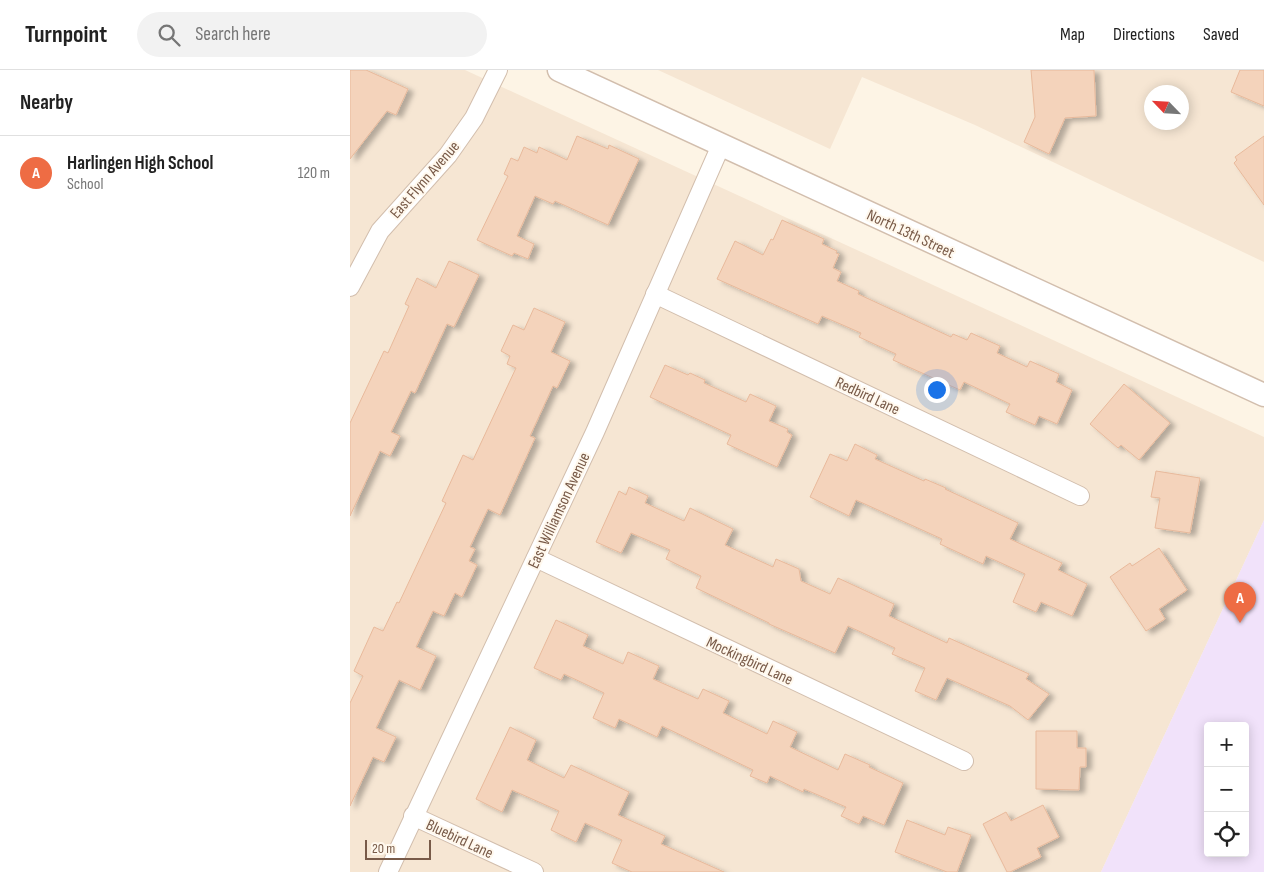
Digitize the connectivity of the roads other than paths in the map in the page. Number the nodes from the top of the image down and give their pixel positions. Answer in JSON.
{"nodes":[{"id":1,"x":498,"y":70,"type":"edge"},
{"id":2,"x":559,"y":70,"type":"edge"},
{"id":3,"x":721,"y":145,"type":"junction"},
{"id":4,"x":350,"y":287,"type":"edge"},
{"id":5,"x":655,"y":294,"type":"junction"},
{"id":6,"x":1264,"y":395,"type":"edge"},
{"id":7,"x":1080,"y":496,"type":"dead end"},
{"id":8,"x":536,"y":558,"type":"junction"},
{"id":9,"x":964,"y":761,"type":"dead end"},
{"id":10,"x":413,"y":816,"type":"junction"},
{"id":11,"x":388,"y":872,"type":"edge"},
{"id":12,"x":534,"y":872,"type":"edge"}],
"edges":[{"from":1,"to":4,"type":"street","name":"East Flynn Avenue"},
{"from":2,"to":3,"type":"street","name":"North 13th Street"},
{"from":3,"to":5,"type":"street","name":"East Williamson Avenue"},
{"from":3,"to":6,"type":"street","name":"North 13th Street"},
{"from":5,"to":7,"type":"street","name":"Redbird Lane"},
{"from":5,"to":8,"type":"street","name":"East Williamson Avenue"},
{"from":8,"to":9,"type":"street","name":"Mockingbird Lane"},
{"from":8,"to":10,"type":"street","name":"East Williamson Avenue"},
{"from":10,"to":11,"type":"street","name":"East Williamson Avenue"},
{"from":10,"to":12,"type":"street","name":"Bluebird Lane"}]}
